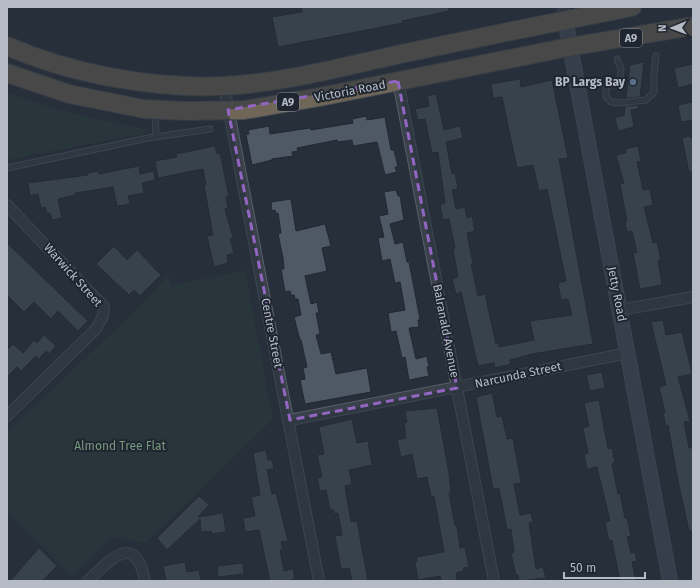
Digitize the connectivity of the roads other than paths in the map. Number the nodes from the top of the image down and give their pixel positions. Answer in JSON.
{"nodes":[{"id":1,"x":632,"y":7,"type":"edge"},
{"id":2,"x":564,"y":13,"type":"edge"},
{"id":3,"x":693,"y":26,"type":"edge"},
{"id":4,"x":7,"y":46,"type":"edge"},
{"id":5,"x":569,"y":47,"type":"junction"},
{"id":6,"x":656,"y":56,"type":"dead end"},
{"id":7,"x":617,"y":59,"type":"dead end"},
{"id":8,"x":7,"y":74,"type":"edge"},
{"id":9,"x":398,"y":81,"type":"junction"},
{"id":10,"x":224,"y":86,"type":"junction"},
{"id":11,"x":155,"y":109,"type":"junction"},
{"id":12,"x":228,"y":110,"type":"junction"},
{"id":13,"x":210,"y":129,"type":"dead end"},
{"id":14,"x":156,"y":137,"type":"junction"},
{"id":15,"x":7,"y":168,"type":"edge"},
{"id":16,"x":7,"y":205,"type":"edge"},
{"id":17,"x":693,"y":297,"type":"edge"},
{"id":18,"x":620,"y":310,"type":"junction"},
{"id":19,"x":628,"y":353,"type":"junction"},
{"id":20,"x":457,"y":388,"type":"junction"},
{"id":21,"x":7,"y":416,"type":"edge"},
{"id":22,"x":290,"y":420,"type":"junction"},
{"id":23,"x":88,"y":581,"type":"edge"},
{"id":24,"x":145,"y":581,"type":"edge"},
{"id":25,"x":320,"y":581,"type":"edge"},
{"id":26,"x":494,"y":581,"type":"edge"},
{"id":27,"x":670,"y":581,"type":"edge"}],
"edges":[{"from":1,"to":2,"type":"highway","name":"Victoria Road","number":"A9"},
{"from":2,"to":5,"type":"street","name":"Jetty Road"},
{"from":2,"to":10,"type":"highway","name":"Victoria Road","number":"A9"},
{"from":3,"to":5,"type":"highway","name":"Victoria Road","number":"A9"},
{"from":4,"to":10,"type":"highway","name":"Victoria Road","number":"A9"},
{"from":5,"to":9,"type":"highway","name":"Victoria Road","number":"A9"},
{"from":5,"to":18,"type":"street","name":"Jetty Road"},
{"from":6,"to":7,"type":"lane"},
{"from":8,"to":11,"type":"highway","name":"Victoria Road","number":"A9"},
{"from":9,"to":12,"type":"highway","name":"Victoria Road","number":"A9"},
{"from":9,"to":20,"type":"street","name":"Balranald Avenue"},
{"from":10,"to":12,"type":"street","name":"Centre Street"},
{"from":11,"to":12,"type":"highway","name":"Victoria Road","number":"A9"},
{"from":11,"to":14,"type":"lane"},
{"from":12,"to":22,"type":"street","name":"Centre Street"},
{"from":13,"to":14,"type":"lane"},
{"from":14,"to":15,"type":"lane"},
{"from":16,"to":21,"type":"street","name":"Warwick Street"},
{"from":17,"to":18,"type":"street"},
{"from":18,"to":19,"type":"street","name":"Jetty Road"},
{"from":19,"to":20,"type":"street","name":"Narcunda Street"},
{"from":19,"to":27,"type":"street","name":"Jetty Road"},
{"from":20,"to":22,"type":"street","name":"Narcunda Street"},
{"from":20,"to":26,"type":"street","name":"Balranald Avenue"},
{"from":22,"to":25,"type":"street","name":"Centre Street"},
{"from":23,"to":24,"type":"street"}]}
